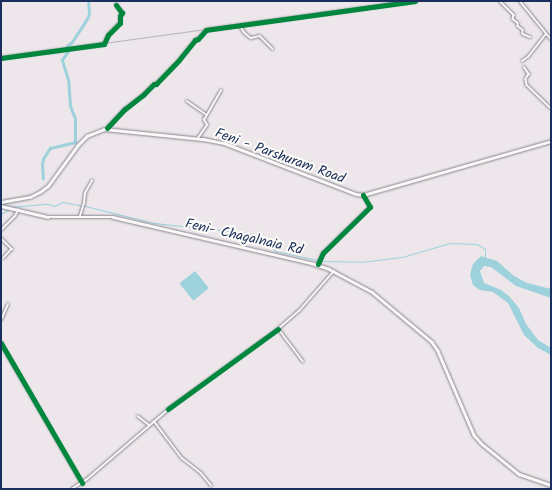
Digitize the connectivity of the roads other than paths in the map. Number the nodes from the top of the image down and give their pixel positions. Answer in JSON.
{"nodes":[{"id":1,"x":415,"y":1,"type":"edge"},
{"id":2,"x":500,"y":1,"type":"edge"},
{"id":3,"x":520,"y":1,"type":"edge"},
{"id":4,"x":116,"y":5,"type":"dead end"},
{"id":5,"x":240,"y":26,"type":"junction"},
{"id":6,"x":546,"y":34,"type":"junction"},
{"id":7,"x":530,"y":37,"type":"dead end"},
{"id":8,"x":551,"y":39,"type":"edge"},
{"id":9,"x":273,"y":49,"type":"dead end"},
{"id":10,"x":1,"y":58,"type":"edge"},
{"id":11,"x":522,"y":61,"type":"dead end"},
{"id":12,"x":524,"y":67,"type":"dead end"},
{"id":13,"x":221,"y":91,"type":"dead end"},
{"id":14,"x":187,"y":101,"type":"dead end"},
{"id":15,"x":551,"y":108,"type":"edge"},
{"id":16,"x":207,"y":115,"type":"junction"},
{"id":17,"x":107,"y":128,"type":"junction"},
{"id":18,"x":198,"y":138,"type":"junction"},
{"id":19,"x":551,"y":140,"type":"edge"},
{"id":20,"x":92,"y":181,"type":"dead end"},
{"id":21,"x":363,"y":195,"type":"junction"},
{"id":22,"x":1,"y":202,"type":"edge"},
{"id":23,"x":1,"y":206,"type":"edge"},
{"id":24,"x":18,"y":210,"type":"junction"},
{"id":25,"x":80,"y":217,"type":"junction"},
{"id":26,"x":1,"y":230,"type":"edge"},
{"id":27,"x":1,"y":238,"type":"edge"},
{"id":28,"x":4,"y":258,"type":"dead end"},
{"id":29,"x":318,"y":264,"type":"junction"},
{"id":30,"x":334,"y":271,"type":"junction"},
{"id":31,"x":8,"y":304,"type":"dead end"},
{"id":32,"x":1,"y":320,"type":"edge"},
{"id":33,"x":278,"y":329,"type":"junction"},
{"id":34,"x":1,"y":343,"type":"edge"},
{"id":35,"x":304,"y":362,"type":"dead end"},
{"id":36,"x":172,"y":407,"type":"junction"},
{"id":37,"x":168,"y":409,"type":"dead end"},
{"id":38,"x":138,"y":416,"type":"dead end"},
{"id":39,"x":154,"y":421,"type":"junction"},
{"id":40,"x":149,"y":426,"type":"junction"},
{"id":41,"x":82,"y":483,"type":"junction"},
{"id":42,"x":211,"y":485,"type":"dead end"},
{"id":43,"x":551,"y":485,"type":"edge"},
{"id":44,"x":72,"y":489,"type":"edge"}],
"edges":[{"from":1,"to":5,"type":"street"},
{"from":2,"to":7,"type":"street"},
{"from":3,"to":6,"type":"street"},
{"from":4,"to":10,"type":"street"},
{"from":5,"to":9,"type":"street"},
{"from":5,"to":17,"type":"street"},
{"from":6,"to":8,"type":"street"},
{"from":6,"to":11,"type":"street"},
{"from":12,"to":15,"type":"street"},
{"from":13,"to":16,"type":"street"},
{"from":14,"to":16,"type":"street"},
{"from":16,"to":18,"type":"street"},
{"from":17,"to":18,"type":"main road","name":"Feni - Parshuram Road"},
{"from":17,"to":22,"type":"main road","name":"Feni - Parshuram Road"},
{"from":18,"to":21,"type":"main road","name":"Feni - Parshuram Road"},
{"from":19,"to":21,"type":"main road"},
{"from":20,"to":25,"type":"street"},
{"from":21,"to":29,"type":"street"},
{"from":23,"to":24,"type":"main road","name":"Feni- Chagalnaia Rd"},
{"from":24,"to":25,"type":"main road","name":"Feni- Chagalnaia Rd"},
{"from":24,"to":26,"type":"street"},
{"from":25,"to":29,"type":"main road","name":"Feni- Chagalnaia Rd"},
{"from":27,"to":28,"type":"street"},
{"from":29,"to":30,"type":"main road","name":"Feni- Chagalnaia Rd"},
{"from":30,"to":33,"type":"street"},
{"from":30,"to":43,"type":"main road","name":"Feni- Chagalnaia Rd"},
{"from":31,"to":32,"type":"street"},
{"from":33,"to":35,"type":"street"},
{"from":33,"to":36,"type":"street"},
{"from":34,"to":41,"type":"street"},
{"from":36,"to":37,"type":"street"},
{"from":36,"to":39,"type":"street"},
{"from":38,"to":40,"type":"street"},
{"from":39,"to":40,"type":"street"},
{"from":39,"to":42,"type":"street"},
{"from":40,"to":41,"type":"street"},
{"from":41,"to":44,"type":"street"}]}
